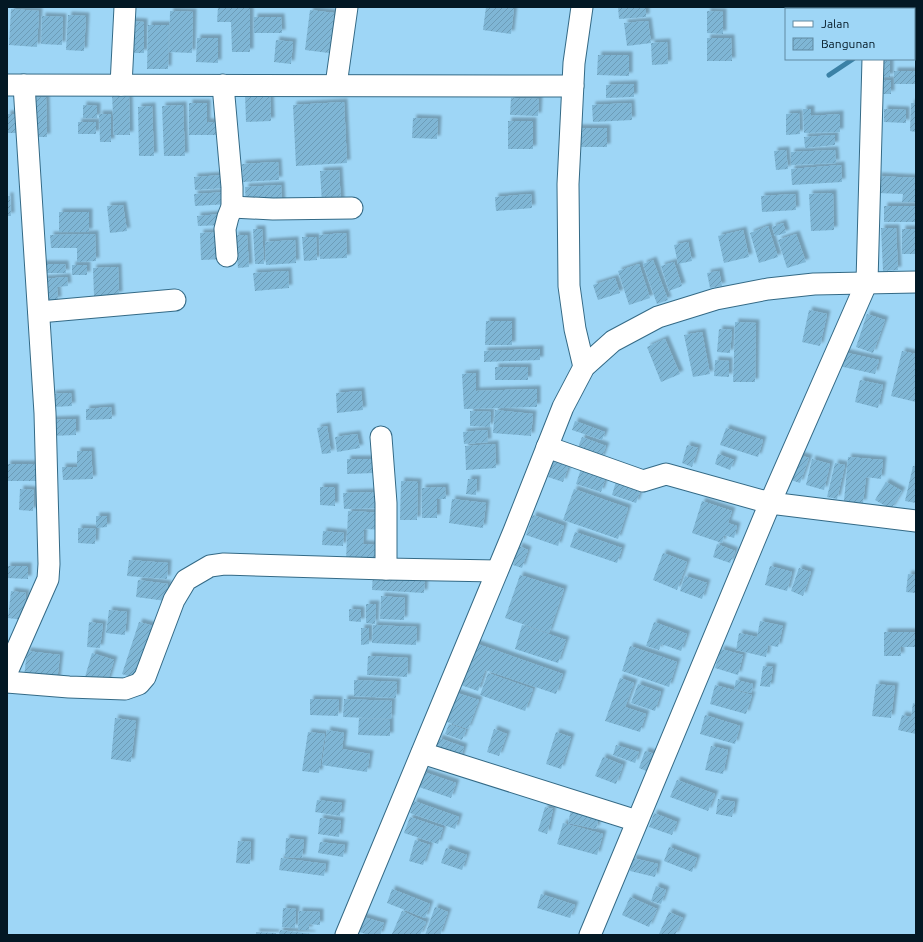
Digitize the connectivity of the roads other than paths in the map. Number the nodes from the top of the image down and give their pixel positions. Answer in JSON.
{"nodes":[{"id":1,"x":124,"y":7,"type":"edge"},
{"id":2,"x":347,"y":7,"type":"edge"},
{"id":3,"x":582,"y":7,"type":"edge"},
{"id":4,"x":873,"y":60,"type":"edge"},
{"id":5,"x":16,"y":85,"type":"edge"},
{"id":6,"x":120,"y":85,"type":"junction"},
{"id":7,"x":223,"y":85,"type":"junction"},
{"id":8,"x":336,"y":85,"type":"junction"},
{"id":9,"x":573,"y":86,"type":"junction"},
{"id":10,"x":232,"y":207,"type":"junction"},
{"id":11,"x":352,"y":208,"type":"dead end"},
{"id":12,"x":228,"y":256,"type":"dead end"},
{"id":13,"x":867,"y":282,"type":"junction"},
{"id":14,"x":916,"y":282,"type":"edge"},
{"id":15,"x":175,"y":300,"type":"dead end"},
{"id":16,"x":39,"y":312,"type":"junction"},
{"id":17,"x":584,"y":367,"type":"junction"},
{"id":18,"x":381,"y":437,"type":"dead end"},
{"id":19,"x":547,"y":447,"type":"junction"},
{"id":20,"x":770,"y":503,"type":"junction"},
{"id":21,"x":916,"y":521,"type":"edge"},
{"id":22,"x":386,"y":569,"type":"junction"},
{"id":23,"x":497,"y":571,"type":"junction"},
{"id":24,"x":7,"y":672,"type":"edge"},
{"id":25,"x":7,"y":682,"type":"edge"},
{"id":26,"x":422,"y":752,"type":"junction"},
{"id":27,"x":637,"y":821,"type":"junction"},
{"id":28,"x":346,"y":935,"type":"edge"},
{"id":29,"x":590,"y":935,"type":"edge"}],
"edges":[{"from":1,"to":6,"type":"street"},
{"from":2,"to":8,"type":"street"},
{"from":3,"to":9,"type":"street"},
{"from":4,"to":13,"type":"street"},
{"from":5,"to":6,"type":"street"},
{"from":5,"to":16,"type":"street"},
{"from":6,"to":7,"type":"street"},
{"from":7,"to":8,"type":"street"},
{"from":7,"to":10,"type":"street"},
{"from":8,"to":9,"type":"street"},
{"from":9,"to":17,"type":"street"},
{"from":10,"to":11,"type":"street"},
{"from":10,"to":12,"type":"street"},
{"from":13,"to":14,"type":"street"},
{"from":13,"to":17,"type":"street"},
{"from":13,"to":20,"type":"street"},
{"from":15,"to":16,"type":"street"},
{"from":16,"to":24,"type":"street"},
{"from":17,"to":19,"type":"street"},
{"from":18,"to":22,"type":"street"},
{"from":19,"to":20,"type":"street"},
{"from":19,"to":23,"type":"street"},
{"from":20,"to":21,"type":"street"},
{"from":20,"to":27,"type":"street"},
{"from":22,"to":23,"type":"street"},
{"from":22,"to":25,"type":"street"},
{"from":23,"to":26,"type":"street"},
{"from":26,"to":27,"type":"street"},
{"from":26,"to":28,"type":"street"},
{"from":27,"to":29,"type":"street"}]}
